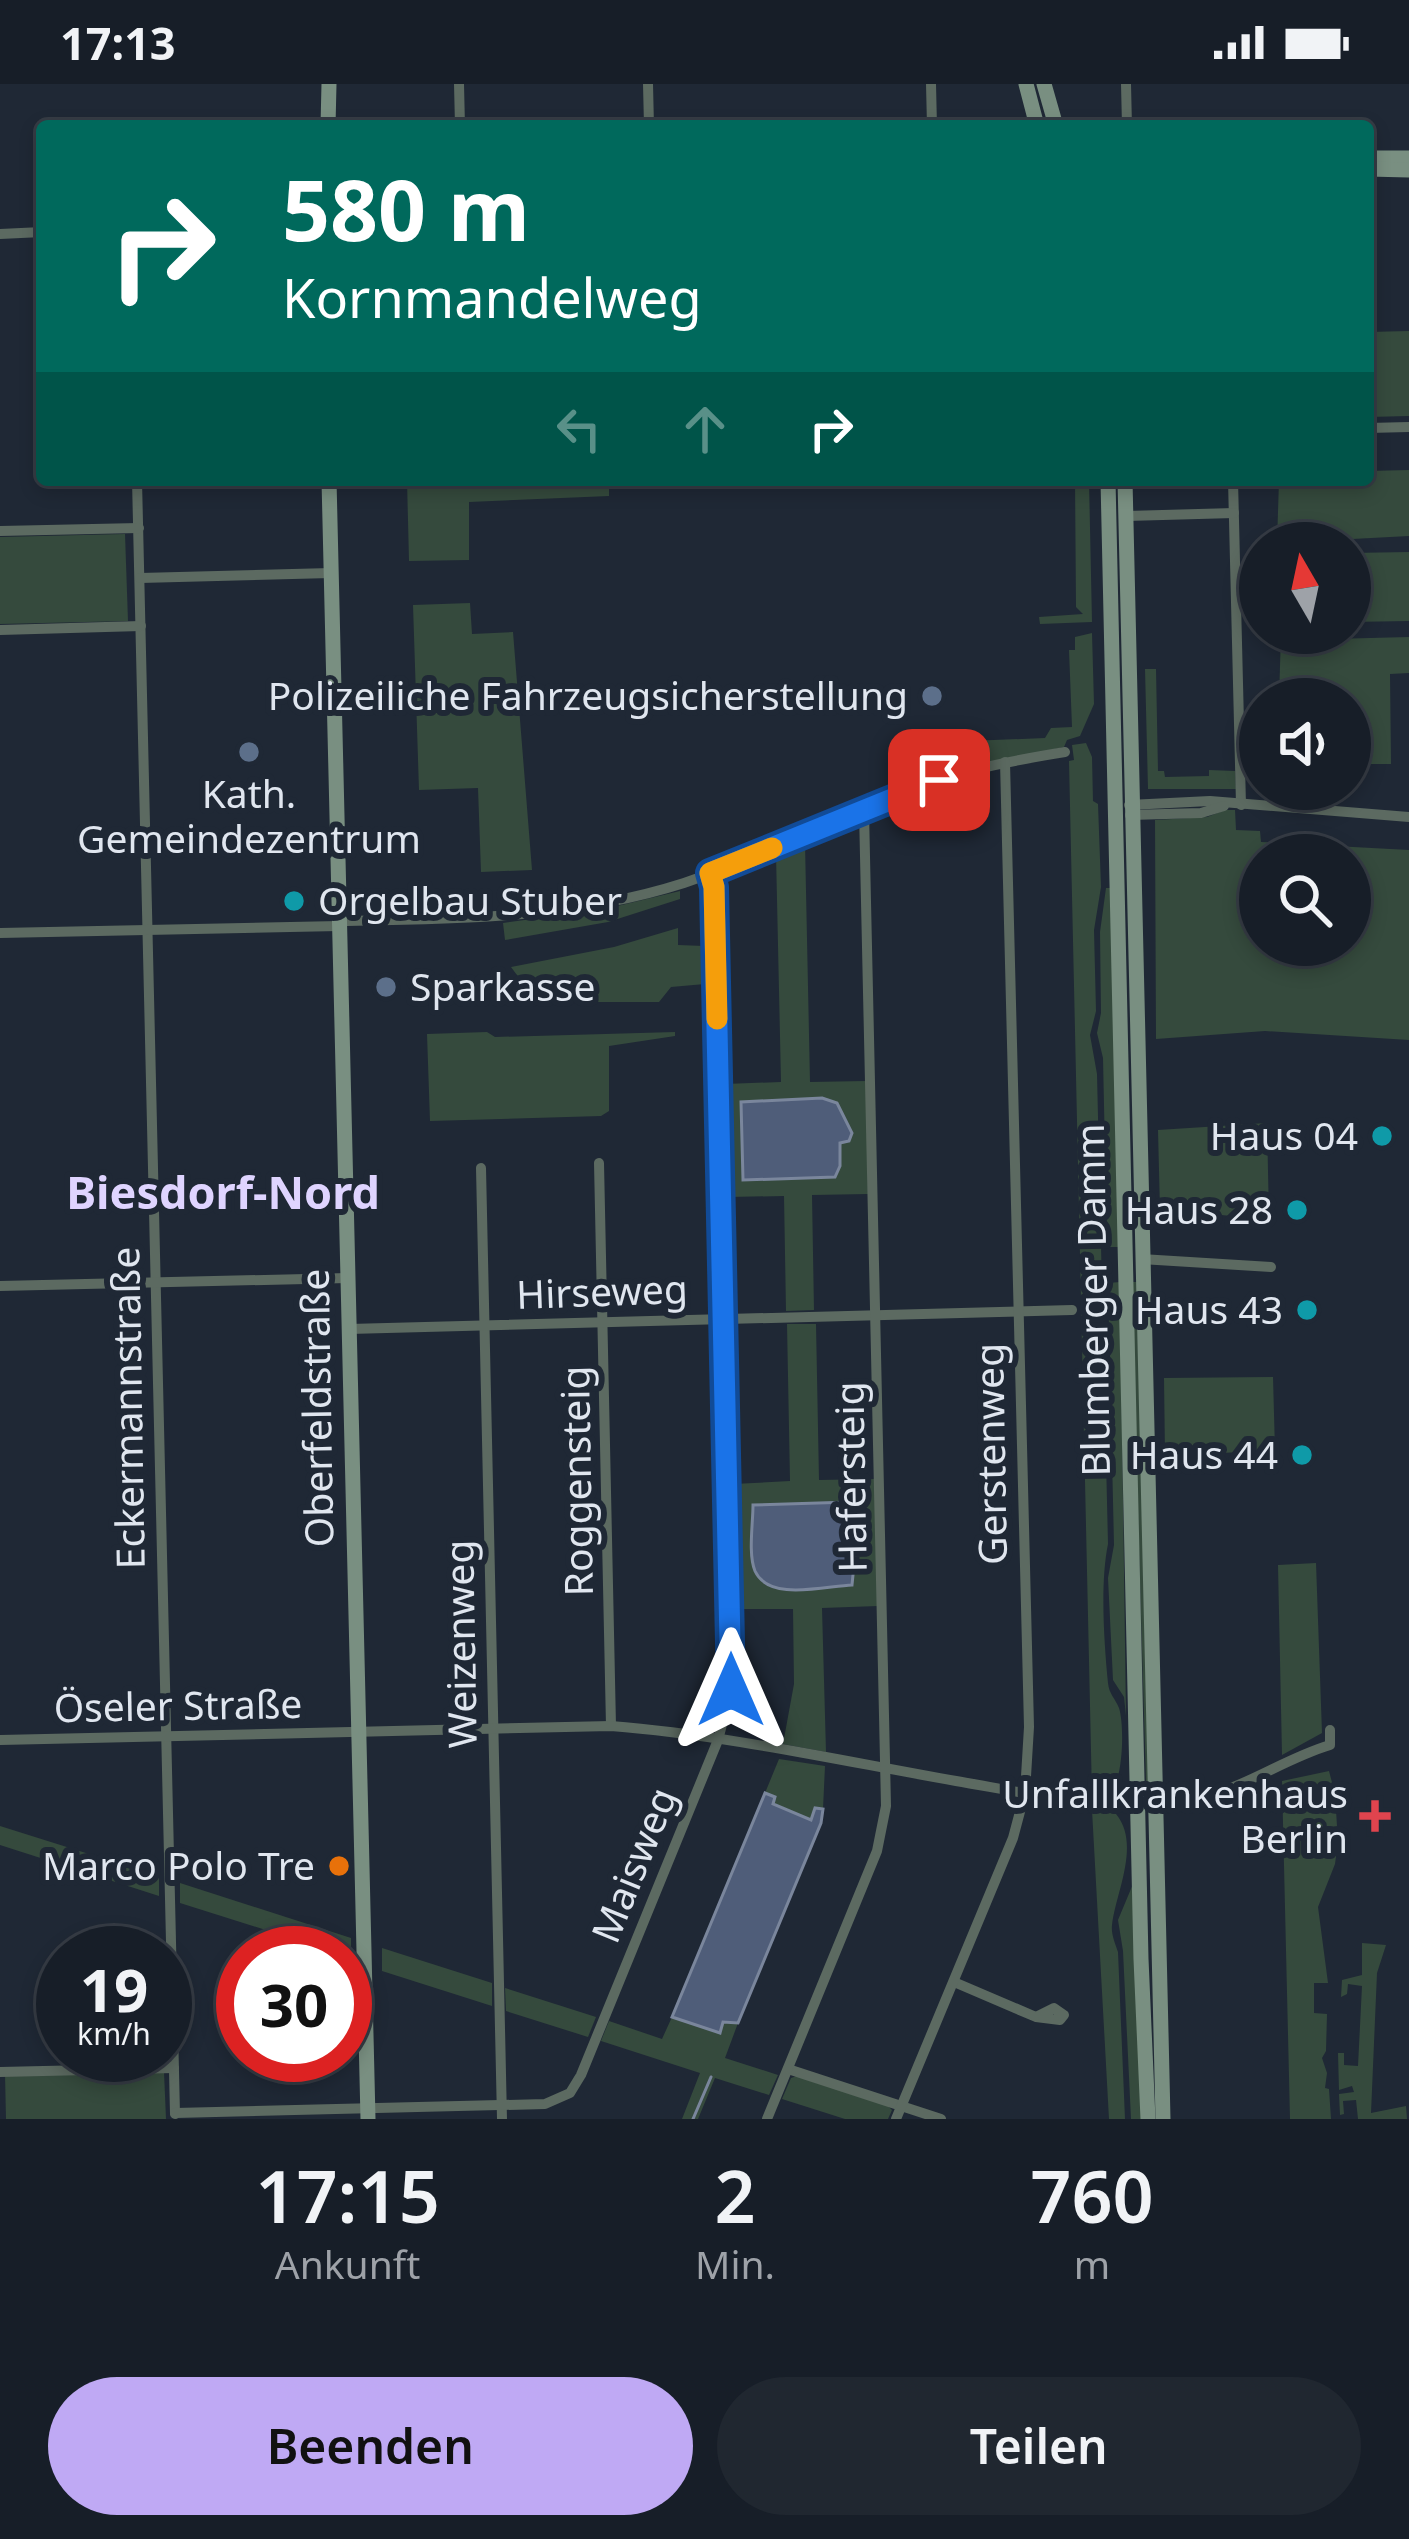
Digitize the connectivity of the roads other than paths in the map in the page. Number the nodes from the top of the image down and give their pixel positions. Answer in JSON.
{"nodes":[{"id":1,"x":329,"y":84,"type":"edge"},
{"id":2,"x":459,"y":84,"type":"edge"},
{"id":3,"x":648,"y":84,"type":"edge"},
{"id":4,"x":931,"y":84,"type":"edge"},
{"id":5,"x":1026,"y":84,"type":"edge"},
{"id":6,"x":1044,"y":84,"type":"edge"},
{"id":7,"x":1126,"y":84,"type":"edge"},
{"id":8,"x":328,"y":120,"type":"edge"},
{"id":9,"x":460,"y":120,"type":"edge"},
{"id":10,"x":649,"y":120,"type":"edge"},
{"id":11,"x":932,"y":120,"type":"edge"},
{"id":12,"x":1035,"y":120,"type":"edge"},
{"id":13,"x":1054,"y":120,"type":"edge"},
{"id":14,"x":1126,"y":120,"type":"edge"},
{"id":15,"x":1374,"y":158,"type":"edge"},
{"id":16,"x":1409,"y":158,"type":"edge"},
{"id":17,"x":1374,"y":170,"type":"edge"},
{"id":18,"x":1409,"y":170,"type":"edge"},
{"id":19,"x":36,"y":232,"type":"edge"},
{"id":20,"x":0,"y":234,"type":"edge"},
{"id":21,"x":1409,"y":427,"type":"edge"},
{"id":22,"x":1374,"y":428,"type":"edge"},
{"id":23,"x":137,"y":486,"type":"edge"},
{"id":24,"x":329,"y":486,"type":"edge"},
{"id":25,"x":1108,"y":486,"type":"edge"},
{"id":26,"x":1125,"y":486,"type":"edge"},
{"id":27,"x":1234,"y":486,"type":"edge"},
{"id":28,"x":1234,"y":513,"type":"junction"},
{"id":29,"x":1126,"y":516,"type":"junction"},
{"id":30,"x":139,"y":528,"type":"junction"},
{"id":31,"x":0,"y":531,"type":"edge"},
{"id":32,"x":331,"y":573,"type":"junction"},
{"id":33,"x":140,"y":578,"type":"junction"},
{"id":34,"x":141,"y":626,"type":"junction"},
{"id":35,"x":0,"y":629,"type":"edge"},
{"id":36,"x":1239,"y":722,"type":"edge"},
{"id":37,"x":1065,"y":752,"type":"dead end"},
{"id":38,"x":1005,"y":763,"type":"junction"},
{"id":39,"x":1239,"y":805,"type":"edge"},
{"id":40,"x":1133,"y":810,"type":"junction"},
{"id":41,"x":1306,"y":810,"type":"edge"},
{"id":42,"x":863,"y":811,"type":"junction"},
{"id":43,"x":1114,"y":811,"type":"junction"},
{"id":44,"x":1409,"y":818,"type":"edge"},
{"id":45,"x":710,"y":873,"type":"junction"},
{"id":46,"x":339,"y":924,"type":"junction"},
{"id":47,"x":149,"y":930,"type":"junction"},
{"id":48,"x":0,"y":933,"type":"edge"},
{"id":49,"x":599,"y":1163,"type":"dead end"},
{"id":50,"x":481,"y":1168,"type":"dead end"},
{"id":51,"x":1143,"y":1259,"type":"junction"},
{"id":52,"x":1125,"y":1260,"type":"junction"},
{"id":53,"x":1270,"y":1267,"type":"dead end"},
{"id":54,"x":348,"y":1278,"type":"junction"},
{"id":55,"x":156,"y":1282,"type":"junction"},
{"id":56,"x":0,"y":1286,"type":"edge"},
{"id":57,"x":1072,"y":1310,"type":"dead end"},
{"id":58,"x":1018,"y":1312,"type":"junction"},
{"id":59,"x":878,"y":1316,"type":"junction"},
{"id":60,"x":724,"y":1318,"type":"junction"},
{"id":61,"x":603,"y":1321,"type":"junction"},
{"id":62,"x":484,"y":1325,"type":"junction"},
{"id":63,"x":349,"y":1328,"type":"junction"},
{"id":64,"x":610,"y":1726,"type":"junction"},
{"id":65,"x":494,"y":1729,"type":"junction"},
{"id":66,"x":1330,"y":1730,"type":"dead end"},
{"id":67,"x":358,"y":1732,"type":"junction"},
{"id":68,"x":166,"y":1736,"type":"junction"},
{"id":69,"x":0,"y":1740,"type":"edge"},
{"id":70,"x":718,"y":1740,"type":"junction"},
{"id":71,"x":887,"y":1768,"type":"junction"},
{"id":72,"x":1025,"y":1793,"type":"junction"},
{"id":73,"x":1146,"y":1804,"type":"junction"},
{"id":74,"x":171,"y":1926,"type":"edge"},
{"id":75,"x":954,"y":1982,"type":"junction"},
{"id":76,"x":1036,"y":2017,"type":"dead end"},
{"id":77,"x":788,"y":2069,"type":"junction"},
{"id":78,"x":36,"y":2071,"type":"edge"},
{"id":79,"x":0,"y":2072,"type":"edge"},
{"id":80,"x":174,"y":2082,"type":"edge"},
{"id":81,"x":502,"y":2104,"type":"junction"},
{"id":82,"x":902,"y":2106,"type":"junction"},
{"id":83,"x":368,"y":2113,"type":"edge"},
{"id":84,"x":175,"y":2116,"type":"edge"},
{"id":85,"x":502,"y":2119,"type":"edge"},
{"id":86,"x":767,"y":2119,"type":"edge"},
{"id":87,"x":896,"y":2119,"type":"edge"},
{"id":88,"x":941,"y":2119,"type":"edge"},
{"id":89,"x":1148,"y":2119,"type":"edge"},
{"id":90,"x":1162,"y":2119,"type":"edge"}],
"edges":[{"from":1,"to":8,"type":"main road"},
{"from":2,"to":9,"type":"street"},
{"from":3,"to":10,"type":"street"},
{"from":4,"to":11,"type":"street"},
{"from":5,"to":12,"type":"main road"},
{"from":6,"to":13,"type":"main road"},
{"from":7,"to":14,"type":"street"},
{"from":15,"to":16,"type":"main road"},
{"from":17,"to":18,"type":"main road"},
{"from":19,"to":20,"type":"street"},
{"from":21,"to":22,"type":"street"},
{"from":23,"to":30,"type":"street","name":"Eckermannstraße"},
{"from":24,"to":32,"type":"main road","name":"Oberfeldstraße"},
{"from":25,"to":43,"type":"main road","name":"Blumberger Damm"},
{"from":26,"to":29,"type":"main road","name":"Blumberger Damm"},
{"from":27,"to":28,"type":"street"},
{"from":28,"to":29,"type":"street"},
{"from":28,"to":36,"type":"street"},
{"from":29,"to":40,"type":"main road","name":"Blumberger Damm"},
{"from":30,"to":31,"type":"street"},
{"from":30,"to":33,"type":"street","name":"Eckermannstraße"},
{"from":32,"to":33,"type":"street"},
{"from":32,"to":46,"type":"main road","name":"Oberfeldstraße"},
{"from":33,"to":34,"type":"street","name":"Eckermannstraße"},
{"from":34,"to":35,"type":"street"},
{"from":34,"to":47,"type":"street","name":"Eckermannstraße"},
{"from":37,"to":38,"type":"street"},
{"from":38,"to":42,"type":"street"},
{"from":38,"to":58,"type":"street","name":"Gerstenweg"},
{"from":39,"to":40,"type":"street"},
{"from":40,"to":43,"type":"street"},
{"from":40,"to":51,"type":"main road","name":"Blumberger Damm"},
{"from":41,"to":44,"type":"street"},
{"from":42,"to":45,"type":"street"},
{"from":42,"to":59,"type":"street","name":"Hafersteig"},
{"from":43,"to":52,"type":"main road","name":"Blumberger Damm"},
{"from":45,"to":46,"type":"street"},
{"from":45,"to":60,"type":"street","name":"Maisweg"},
{"from":46,"to":47,"type":"street"},
{"from":46,"to":54,"type":"main road","name":"Oberfeldstraße"},
{"from":47,"to":48,"type":"street"},
{"from":47,"to":55,"type":"street","name":"Eckermannstraße"},
{"from":49,"to":61,"type":"street","name":"Roggensteig"},
{"from":50,"to":62,"type":"street","name":"Weizenweg"},
{"from":51,"to":52,"type":"street"},
{"from":51,"to":53,"type":"street"},
{"from":51,"to":73,"type":"main road","name":"Blumberger Damm"},
{"from":52,"to":73,"type":"main road","name":"Blumberger Damm"},
{"from":54,"to":55,"type":"street"},
{"from":54,"to":63,"type":"main road","name":"Oberfeldstraße"},
{"from":55,"to":56,"type":"street"},
{"from":55,"to":68,"type":"street","name":"Eckermannstraße"},
{"from":57,"to":58,"type":"street","name":"Hirseweg"},
{"from":58,"to":59,"type":"street","name":"Hirseweg"},
{"from":58,"to":72,"type":"street","name":"Gerstenweg"},
{"from":59,"to":60,"type":"street","name":"Hirseweg"},
{"from":59,"to":71,"type":"street","name":"Hafersteig"},
{"from":60,"to":61,"type":"street","name":"Hirseweg"},
{"from":60,"to":70,"type":"street","name":"Maisweg"},
{"from":61,"to":62,"type":"street","name":"Hirseweg"},
{"from":61,"to":64,"type":"street","name":"Roggensteig"},
{"from":62,"to":63,"type":"street","name":"Hirseweg"},
{"from":62,"to":65,"type":"street","name":"Weizenweg"},
{"from":63,"to":67,"type":"main road","name":"Oberfeldstraße"},
{"from":64,"to":65,"type":"street","name":"Öseler Straße"},
{"from":64,"to":70,"type":"street","name":"Öseler Straße"},
{"from":65,"to":67,"type":"street","name":"Öseler Straße"},
{"from":65,"to":81,"type":"street","name":"Weizenweg"},
{"from":66,"to":73,"type":"street","name":"Öseler Straße"},
{"from":67,"to":68,"type":"street","name":"Öseler Straße"},
{"from":67,"to":83,"type":"main road","name":"Oberfeldstraße"},
{"from":68,"to":69,"type":"street","name":"Öseler Straße"},
{"from":68,"to":74,"type":"street","name":"Eckermannstraße"},
{"from":70,"to":71,"type":"street","name":"Öseler Straße"},
{"from":70,"to":81,"type":"street","name":"Maisweg"},
{"from":71,"to":72,"type":"street","name":"Öseler Straße"},
{"from":71,"to":77,"type":"street","name":"Hafersteig"},
{"from":72,"to":73,"type":"street","name":"Öseler Straße"},
{"from":72,"to":75,"type":"street","name":"Gerstenweg"},
{"from":73,"to":89,"type":"main road","name":"Blumberger Damm"},
{"from":73,"to":90,"type":"main road","name":"Blumberger Damm"},
{"from":75,"to":76,"type":"street"},
{"from":75,"to":82,"type":"street","name":"Gerstenweg"},
{"from":77,"to":82,"type":"street"},
{"from":77,"to":86,"type":"street","name":"Hafersteig"},
{"from":78,"to":79,"type":"street"},
{"from":80,"to":84,"type":"street","name":"Eckermannstraße"},
{"from":81,"to":83,"type":"street","name":"Maisweg"},
{"from":81,"to":85,"type":"street","name":"Weizenweg"},
{"from":82,"to":87,"type":"street","name":"Gerstenweg"},
{"from":82,"to":88,"type":"street"},
{"from":83,"to":84,"type":"street","name":"Maisweg"}]}
